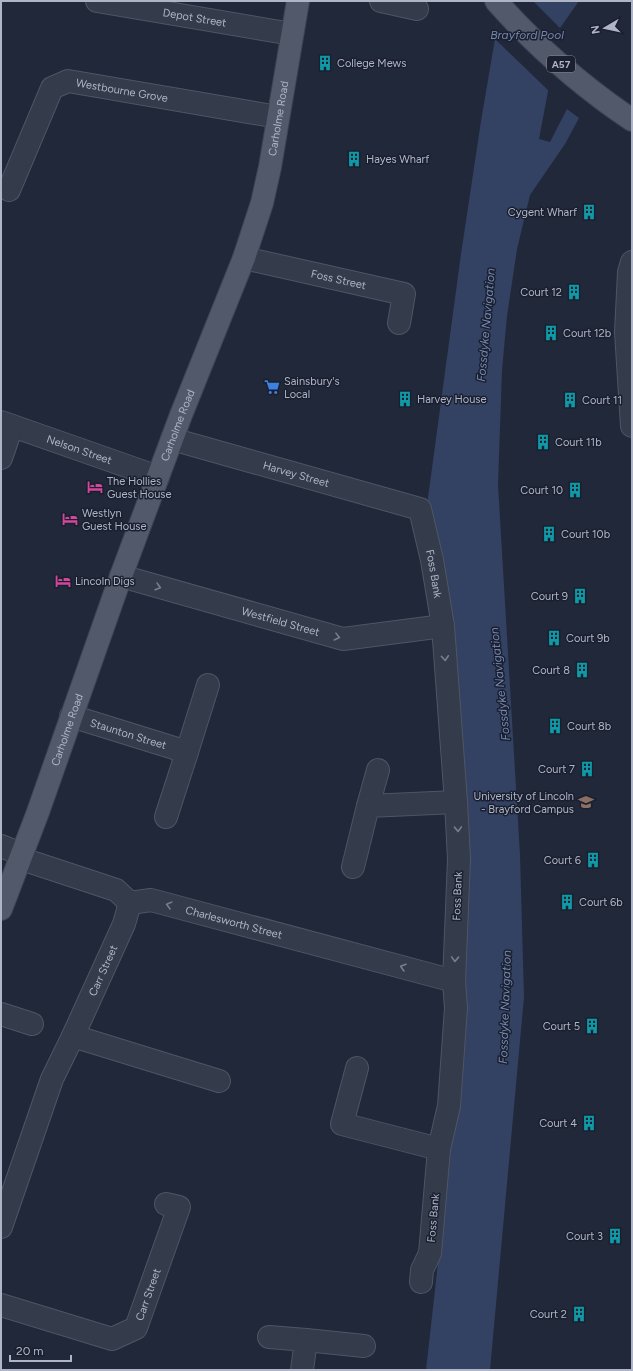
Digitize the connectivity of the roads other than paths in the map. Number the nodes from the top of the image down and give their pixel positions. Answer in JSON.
{"nodes":[{"id":1,"x":97,"y":1,"type":"edge"},
{"id":2,"x":298,"y":1,"type":"edge"},
{"id":3,"x":381,"y":1,"type":"edge"},
{"id":4,"x":496,"y":1,"type":"edge"},
{"id":5,"x":418,"y":10,"type":"dead end"},
{"id":6,"x":292,"y":34,"type":"junction"},
{"id":7,"x":278,"y":117,"type":"junction"},
{"id":8,"x":632,"y":120,"type":"edge"},
{"id":9,"x":8,"y":190,"type":"dead end"},
{"id":10,"x":244,"y":258,"type":"junction"},
{"id":11,"x":632,"y":262,"type":"edge"},
{"id":12,"x":398,"y":323,"type":"dead end"},
{"id":13,"x":629,"y":331,"type":"edge"},
{"id":14,"x":6,"y":424,"type":"edge"},
{"id":15,"x":632,"y":426,"type":"edge"},
{"id":16,"x":172,"y":439,"type":"junction"},
{"id":17,"x":1,"y":458,"type":"edge"},
{"id":18,"x":158,"y":477,"type":"junction"},
{"id":19,"x":420,"y":509,"type":"joint"},
{"id":20,"x":121,"y":576,"type":"junction"},
{"id":21,"x":443,"y":626,"type":"junction"},
{"id":22,"x":208,"y":685,"type":"dead end"},
{"id":23,"x":71,"y":716,"type":"junction"},
{"id":24,"x":186,"y":752,"type":"junction"},
{"id":25,"x":378,"y":770,"type":"dead end"},
{"id":26,"x":456,"y":802,"type":"junction"},
{"id":27,"x":368,"y":806,"type":"junction"},
{"id":28,"x":166,"y":816,"type":"dead end"},
{"id":29,"x":1,"y":846,"type":"edge"},
{"id":30,"x":21,"y":854,"type":"junction"},
{"id":31,"x":352,"y":867,"type":"dead end"},
{"id":32,"x":130,"y":903,"type":"junction"},
{"id":33,"x":1,"y":910,"type":"edge"},
{"id":34,"x":454,"y":981,"type":"junction"},
{"id":35,"x":1,"y":1014,"type":"edge"},
{"id":36,"x":32,"y":1024,"type":"dead end"},
{"id":37,"x":72,"y":1036,"type":"junction"},
{"id":38,"x":357,"y":1068,"type":"dead end"},
{"id":39,"x":219,"y":1080,"type":"dead end"},
{"id":40,"x":439,"y":1149,"type":"junction"},
{"id":41,"x":6,"y":1195,"type":"edge"},
{"id":42,"x":166,"y":1204,"type":"dead end"},
{"id":43,"x":1,"y":1227,"type":"edge"},
{"id":44,"x":421,"y":1282,"type":"dead end"},
{"id":45,"x":1,"y":1305,"type":"edge"},
{"id":46,"x":269,"y":1337,"type":"dead end"},
{"id":47,"x":306,"y":1340,"type":"junction"},
{"id":48,"x":364,"y":1346,"type":"dead end"},
{"id":49,"x":302,"y":1370,"type":"edge"}],
"edges":[{"from":1,"to":6,"type":"street","name":"Depot Street"},
{"from":2,"to":6,"type":"main road","name":"Carholme Road"},
{"from":3,"to":5,"type":"street"},
{"from":4,"to":8,"type":"main road","number":"A57"},
{"from":6,"to":7,"type":"main road","name":"Carholme Road"},
{"from":7,"to":9,"type":"street","name":"Westbourne Grove"},
{"from":7,"to":10,"type":"main road","name":"Carholme Road"},
{"from":10,"to":12,"type":"street","name":"Foss Street"},
{"from":10,"to":16,"type":"main road","name":"Carholme Road"},
{"from":11,"to":13,"type":"street"},
{"from":13,"to":15,"type":"street"},
{"from":14,"to":17,"type":"street"},
{"from":14,"to":18,"type":"street","name":"Nelson Street"},
{"from":16,"to":18,"type":"main road","name":"Carholme Road"},
{"from":16,"to":19,"type":"street","name":"Harvey Street"},
{"from":18,"to":20,"type":"main road","name":"Carholme Road"},
{"from":19,"to":21,"type":"street","name":"Foss Bank"},
{"from":20,"to":21,"type":"street","name":"Westfield Street","one_way":true},
{"from":20,"to":23,"type":"main road","name":"Carholme Road"},
{"from":21,"to":26,"type":"street","name":"Foss Bank","one_way":true},
{"from":22,"to":24,"type":"street"},
{"from":23,"to":24,"type":"street","name":"Staunton Street"},
{"from":23,"to":30,"type":"main road","name":"Carholme Road"},
{"from":24,"to":28,"type":"street"},
{"from":25,"to":27,"type":"street"},
{"from":26,"to":27,"type":"street"},
{"from":26,"to":34,"type":"street","name":"Foss Bank","one_way":true},
{"from":27,"to":31,"type":"street"},
{"from":29,"to":30,"type":"street"},
{"from":30,"to":32,"type":"street"},
{"from":30,"to":33,"type":"main road","name":"Carholme Road"},
{"from":34,"to":32,"type":"street","name":"Charlesworth Street","one_way":true},
{"from":32,"to":37,"type":"street","name":"Carr Street"},
{"from":34,"to":40,"type":"street","name":"Foss Bank"},
{"from":35,"to":36,"type":"street"},
{"from":37,"to":39,"type":"street"},
{"from":37,"to":41,"type":"street","name":"Carr Street"},
{"from":38,"to":40,"type":"street"},
{"from":40,"to":44,"type":"street","name":"Foss Bank"},
{"from":41,"to":43,"type":"street","name":"Carr Street"},
{"from":42,"to":45,"type":"street","name":"Carr Street"},
{"from":46,"to":47,"type":"street"},
{"from":47,"to":48,"type":"street"},
{"from":47,"to":49,"type":"street"}]}
